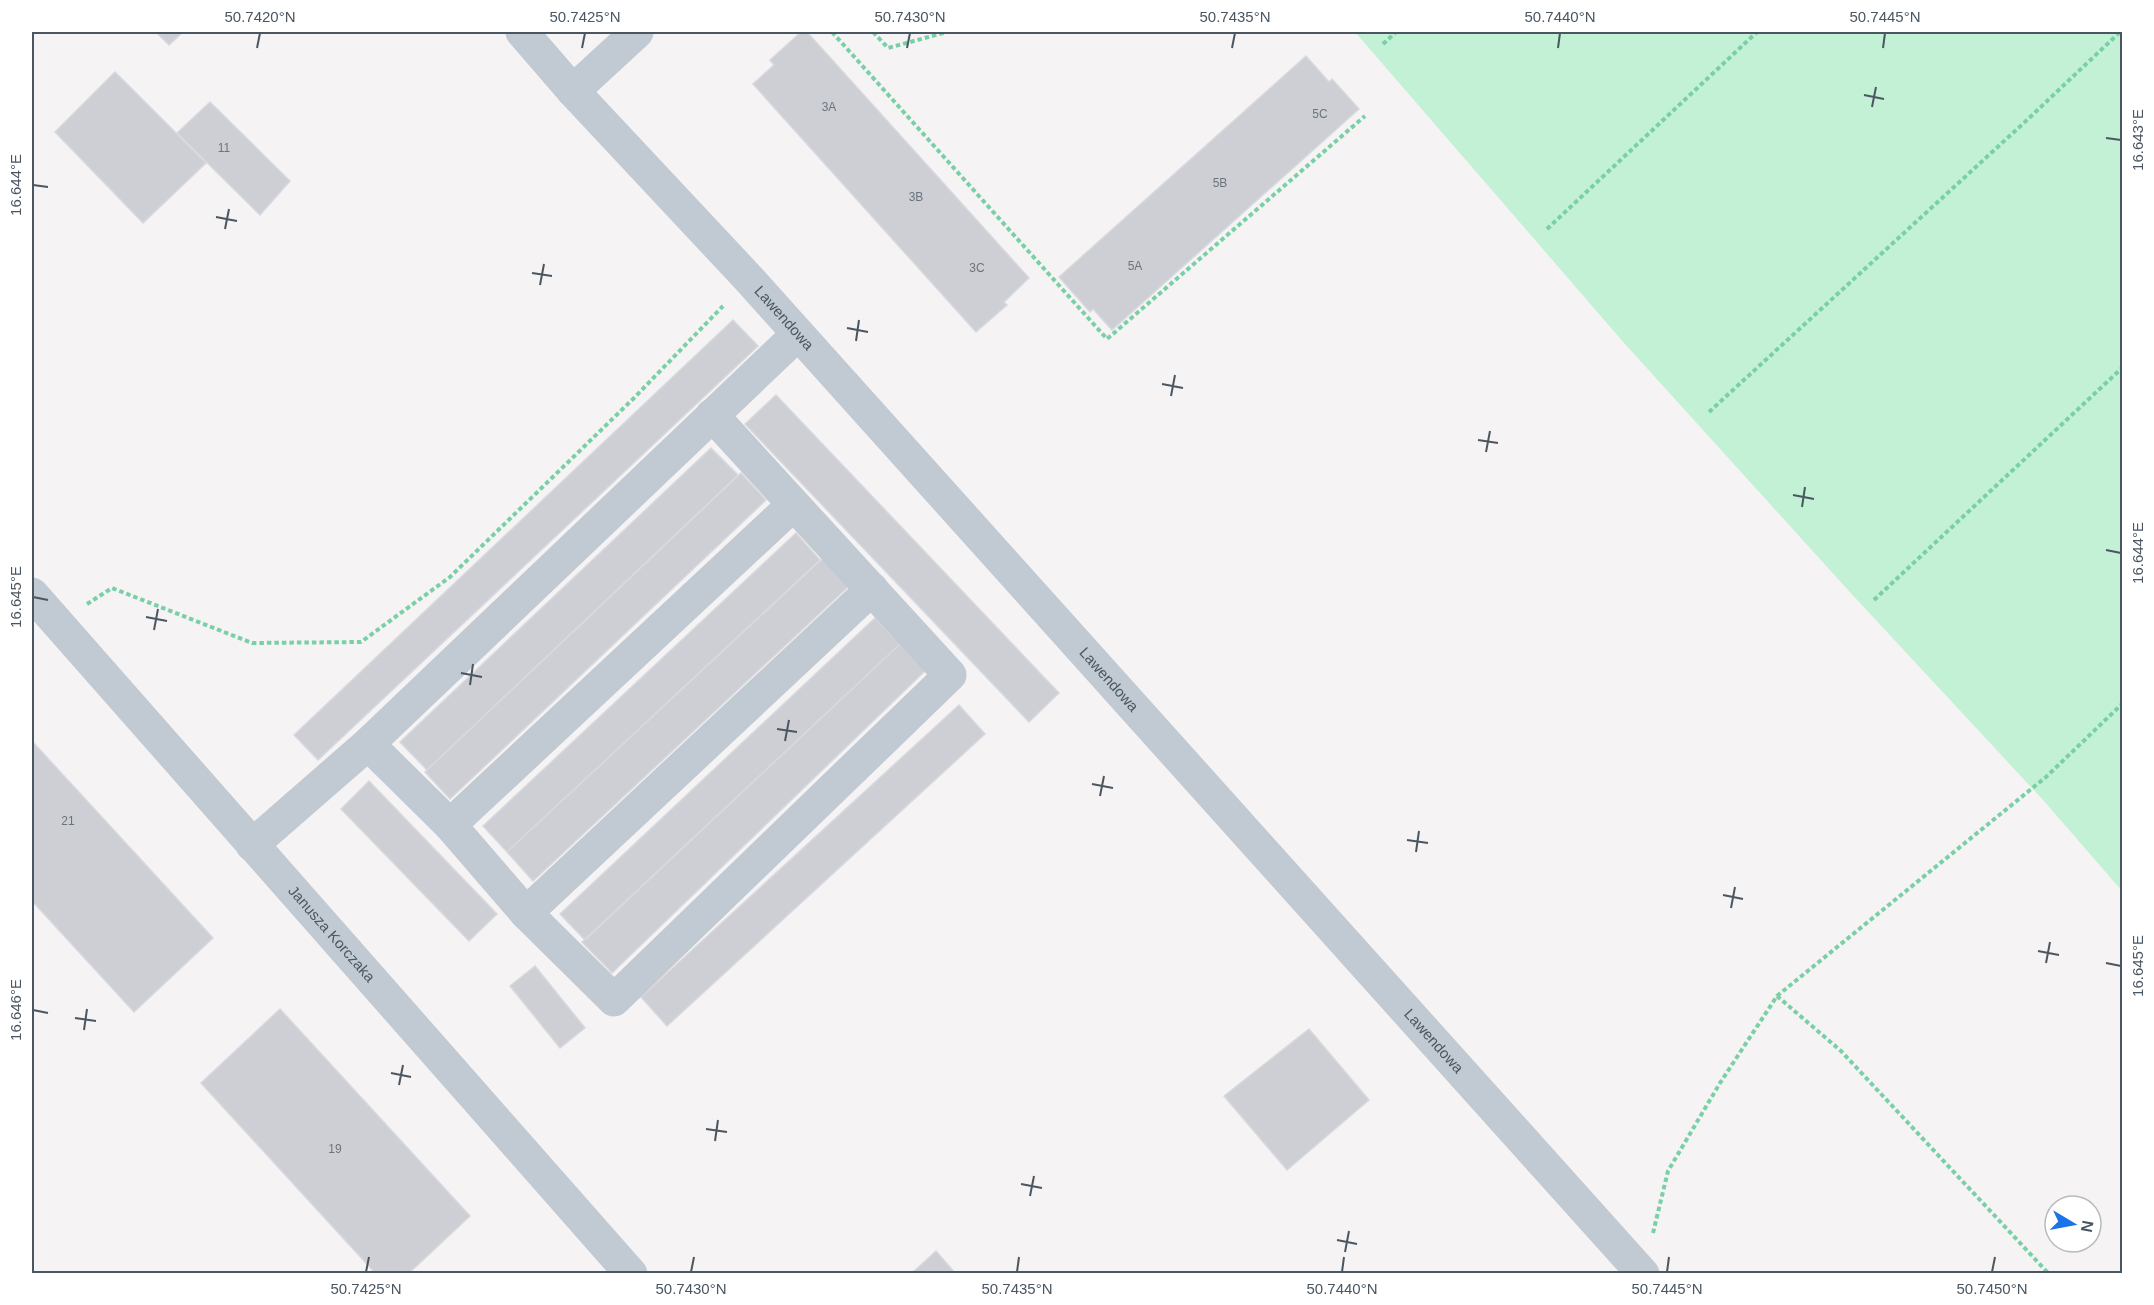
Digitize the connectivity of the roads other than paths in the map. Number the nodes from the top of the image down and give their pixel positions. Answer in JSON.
{"nodes":[{"id":1,"x":522,"y":32,"type":"edge"},
{"id":2,"x":637,"y":32,"type":"edge"},
{"id":3,"x":573,"y":91,"type":"junction"},
{"id":4,"x":798,"y":334,"type":"junction"},
{"id":5,"x":712,"y":415,"type":"junction"},
{"id":6,"x":793,"y":505,"type":"junction"},
{"id":7,"x":872,"y":590,"type":"junction"},
{"id":8,"x":32,"y":594,"type":"edge"},
{"id":9,"x":368,"y":744,"type":"junction"},
{"id":10,"x":450,"y":825,"type":"junction"},
{"id":11,"x":252,"y":845,"type":"junction"},
{"id":12,"x":526,"y":914,"type":"junction"},
{"id":13,"x":1643,"y":1273,"type":"edge"},
{"id":14,"x":631,"y":1274,"type":"edge"}],
"edges":[{"from":1,"to":3,"type":"street","name":"Lawendowa"},
{"from":2,"to":3,"type":"street"},
{"from":3,"to":4,"type":"street","name":"Lawendowa"},
{"from":4,"to":5,"type":"street"},
{"from":4,"to":13,"type":"street","name":"Lawendowa"},
{"from":5,"to":6,"type":"street"},
{"from":5,"to":9,"type":"street"},
{"from":6,"to":7,"type":"street"},
{"from":6,"to":10,"type":"street"},
{"from":7,"to":12,"type":"street"},
{"from":7,"to":12,"type":"street"},
{"from":8,"to":11,"type":"street","name":"Janusza Korczaka"},
{"from":9,"to":10,"type":"street"},
{"from":9,"to":11,"type":"street"},
{"from":10,"to":12,"type":"street"},
{"from":11,"to":14,"type":"street","name":"Janusza Korczaka"}]}
